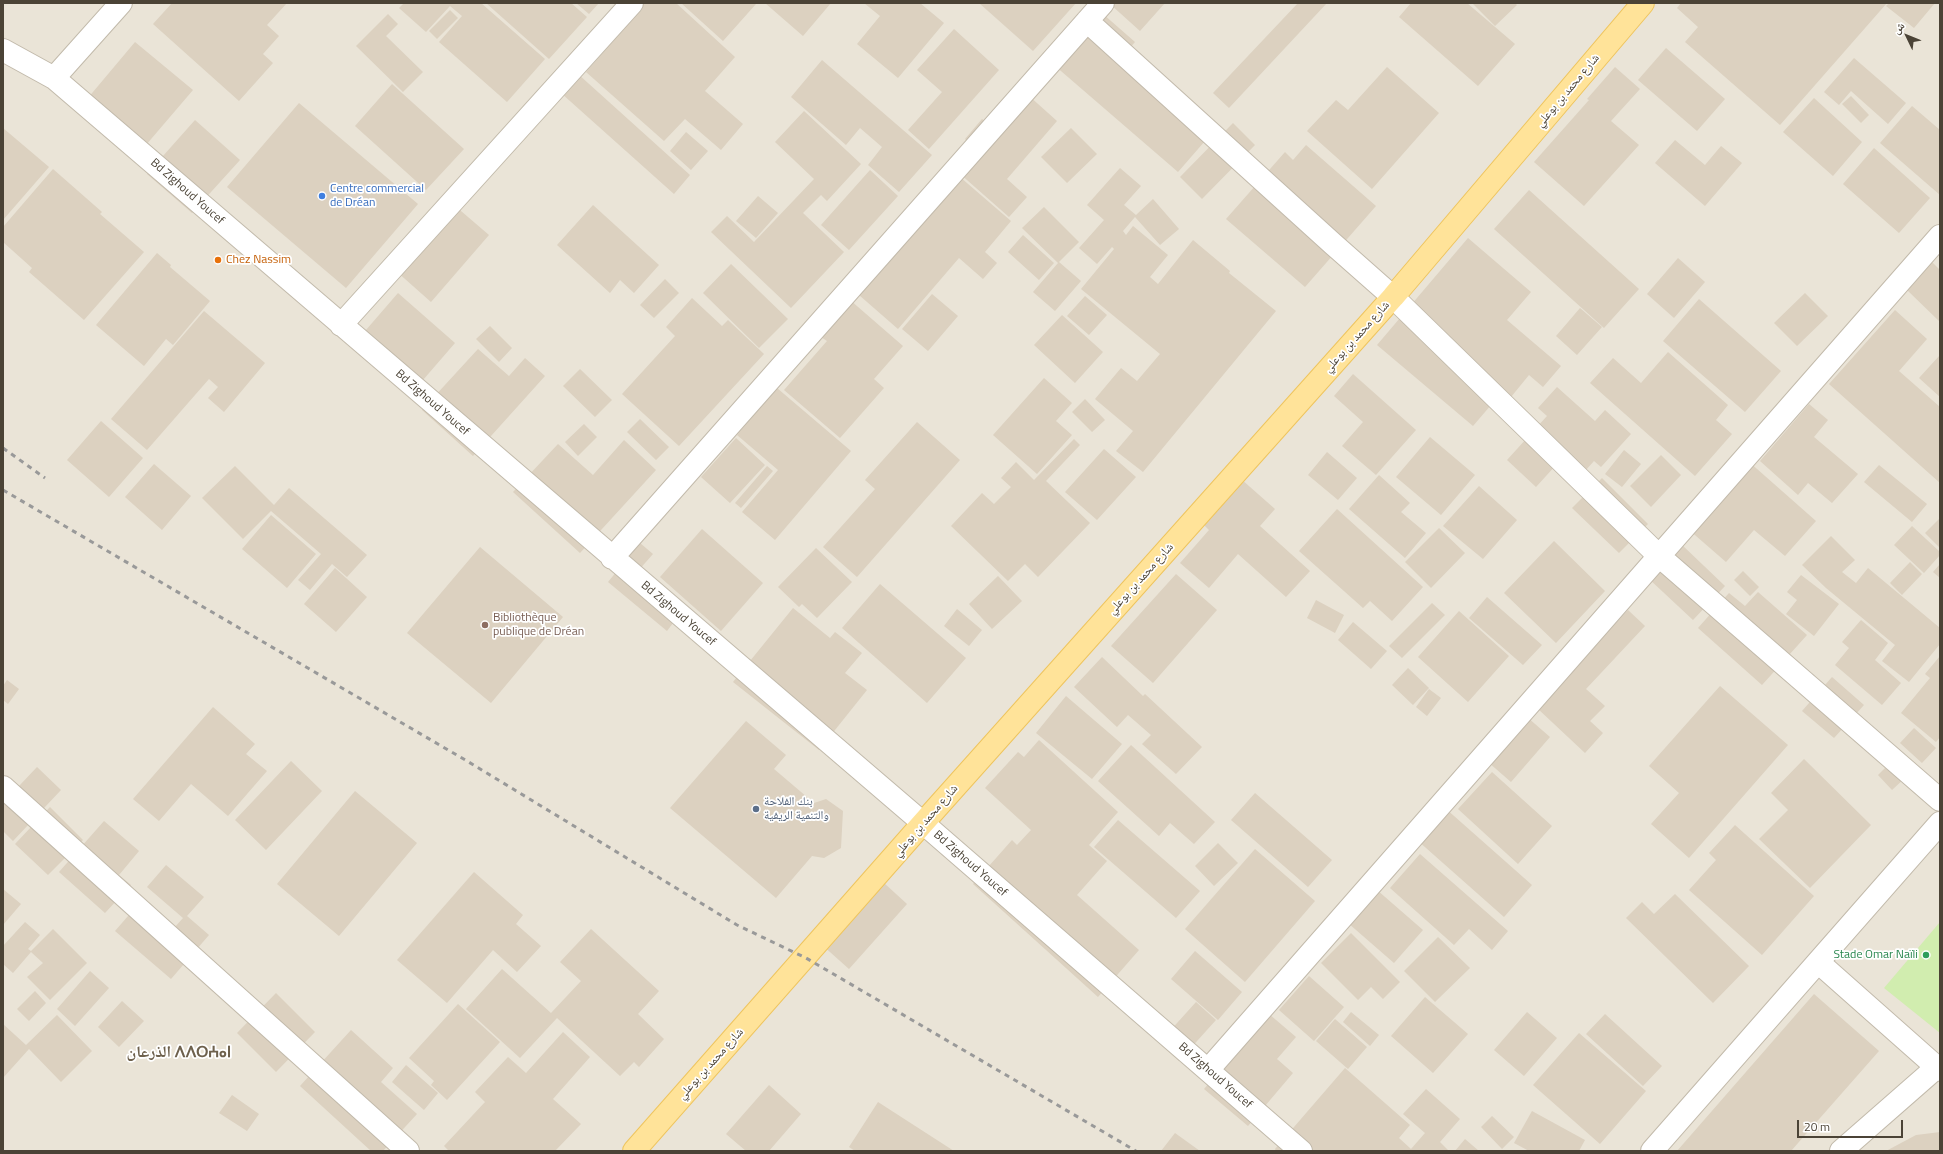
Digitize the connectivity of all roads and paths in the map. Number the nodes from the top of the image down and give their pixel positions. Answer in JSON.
{"nodes":[{"id":1,"x":121,"y":3,"type":"edge"},
{"id":2,"x":632,"y":3,"type":"edge"},
{"id":3,"x":1103,"y":3,"type":"edge"},
{"id":4,"x":1643,"y":3,"type":"edge"},
{"id":5,"x":1087,"y":21,"type":"junction"},
{"id":6,"x":3,"y":50,"type":"edge"},
{"id":7,"x":54,"y":78,"type":"junction"},
{"id":8,"x":1940,"y":236,"type":"edge"},
{"id":9,"x":1393,"y":297,"type":"junction"},
{"id":10,"x":341,"y":325,"type":"junction"},
{"id":11,"x":1659,"y":556,"type":"junction"},
{"id":12,"x":612,"y":558,"type":"junction"},
{"id":13,"x":3,"y":787,"type":"edge"},
{"id":14,"x":1940,"y":800,"type":"edge"},
{"id":15,"x":923,"y":823,"type":"junction"},
{"id":16,"x":1940,"y":823,"type":"edge"},
{"id":17,"x":1818,"y":962,"type":"junction"},
{"id":18,"x":1938,"y":1068,"type":"edge"},
{"id":19,"x":1208,"y":1070,"type":"junction"},
{"id":20,"x":408,"y":1151,"type":"edge"},
{"id":21,"x":634,"y":1151,"type":"edge"},
{"id":22,"x":1301,"y":1151,"type":"edge"},
{"id":23,"x":1652,"y":1151,"type":"edge"},
{"id":24,"x":1841,"y":1151,"type":"edge"}],
"edges":[{"from":1,"to":7,"type":"street"},
{"from":2,"to":10,"type":"street"},
{"from":3,"to":5,"type":"street"},
{"from":4,"to":9,"type":"main road","name":"شارع محمد بن بوعلي"},
{"from":5,"to":9,"type":"street"},
{"from":5,"to":12,"type":"street"},
{"from":6,"to":7,"type":"street","name":"Bd Zighoud Youcef"},
{"from":7,"to":10,"type":"street","name":"Bd Zighoud Youcef"},
{"from":8,"to":11,"type":"street"},
{"from":9,"to":11,"type":"street"},
{"from":9,"to":15,"type":"main road","name":"شارع محمد بن بوعلي"},
{"from":10,"to":12,"type":"street","name":"Bd Zighoud Youcef"},
{"from":11,"to":14,"type":"street"},
{"from":11,"to":19,"type":"street"},
{"from":12,"to":15,"type":"street","name":"Bd Zighoud Youcef"},
{"from":13,"to":20,"type":"street"},
{"from":15,"to":19,"type":"street","name":"Bd Zighoud Youcef"},
{"from":15,"to":21,"type":"main road","name":"شارع محمد بن بوعلي"},
{"from":16,"to":17,"type":"street"},
{"from":17,"to":18,"type":"street"},
{"from":17,"to":23,"type":"street"},
{"from":18,"to":24,"type":"street"},
{"from":19,"to":22,"type":"street","name":"Bd Zighoud Youcef"}]}
